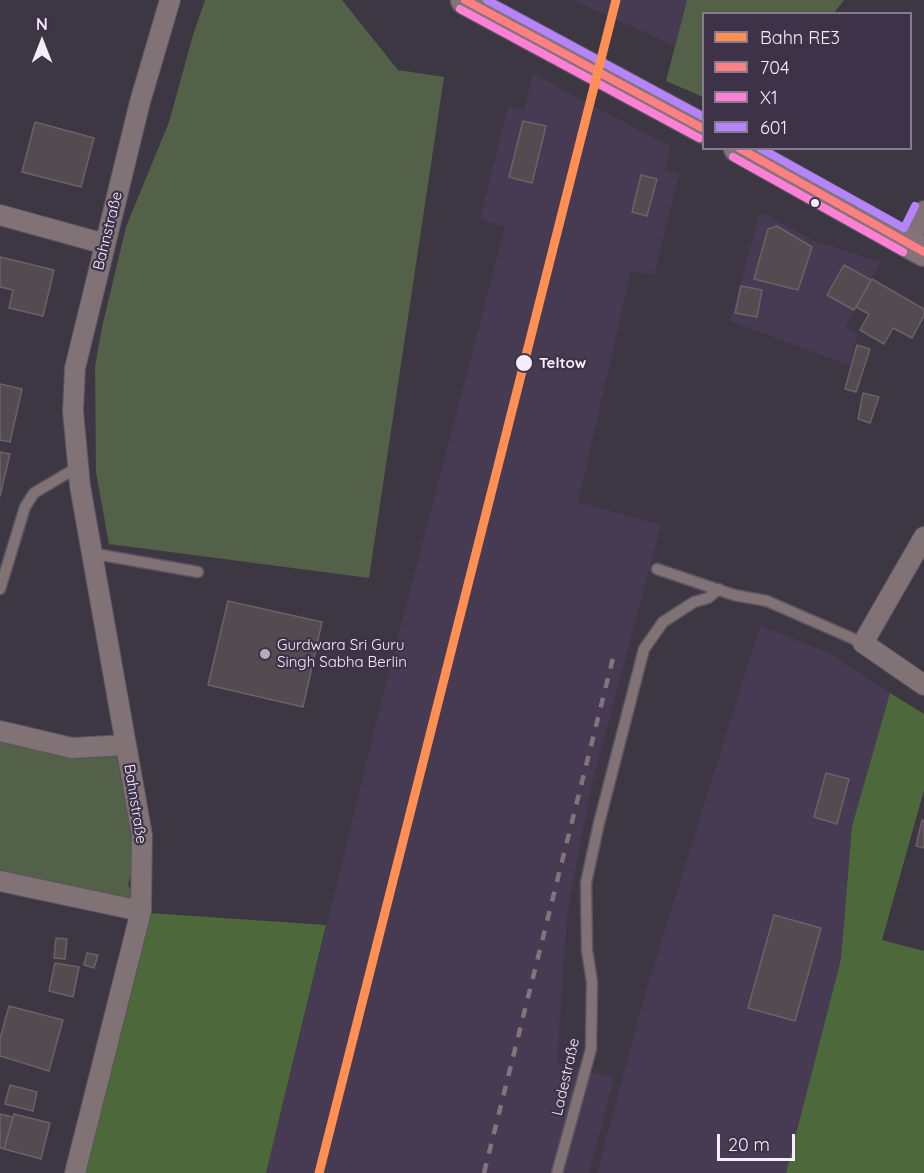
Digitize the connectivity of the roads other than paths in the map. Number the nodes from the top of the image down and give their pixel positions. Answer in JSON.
{"nodes":[{"id":1,"x":170,"y":0,"type":"edge"},
{"id":2,"x":465,"y":0,"type":"edge"},
{"id":3,"x":702,"y":128,"type":"edge"},
{"id":4,"x":742,"y":150,"type":"edge"},
{"id":5,"x":924,"y":212,"type":"edge"},
{"id":6,"x":0,"y":215,"type":"edge"},
{"id":7,"x":105,"y":244,"type":"junction"},
{"id":8,"x":916,"y":248,"type":"edge"},
{"id":9,"x":78,"y":467,"type":"junction"},
{"id":10,"x":924,"y":537,"type":"edge"},
{"id":11,"x":90,"y":553,"type":"junction"},
{"id":12,"x":657,"y":569,"type":"dead end"},
{"id":13,"x":198,"y":572,"type":"dead end"},
{"id":14,"x":0,"y":589,"type":"edge"},
{"id":15,"x":719,"y":589,"type":"junction"},
{"id":16,"x":862,"y":643,"type":"junction"},
{"id":17,"x":924,"y":685,"type":"edge"},
{"id":18,"x":0,"y":731,"type":"edge"},
{"id":19,"x":125,"y":745,"type":"junction"},
{"id":20,"x":0,"y":881,"type":"edge"},
{"id":21,"x":141,"y":911,"type":"junction"},
{"id":22,"x":75,"y":1173,"type":"edge"},
{"id":23,"x":557,"y":1173,"type":"edge"}],
"edges":[{"from":1,"to":7,"type":"street","name":"Bahnstraße"},
{"from":2,"to":3,"type":"main road"},
{"from":4,"to":8,"type":"main road"},
{"from":5,"to":8,"type":"street"},
{"from":6,"to":7,"type":"street"},
{"from":7,"to":9,"type":"street","name":"Bahnstraße"},
{"from":9,"to":11,"type":"street","name":"Bahnstraße"},
{"from":9,"to":14,"type":"lane"},
{"from":10,"to":16,"type":"street"},
{"from":11,"to":13,"type":"lane"},
{"from":11,"to":19,"type":"street","name":"Bahnstraße"},
{"from":12,"to":15,"type":"lane"},
{"from":15,"to":16,"type":"lane"},
{"from":15,"to":23,"type":"lane","name":"Ladestraße"},
{"from":16,"to":17,"type":"street"},
{"from":18,"to":19,"type":"street"},
{"from":19,"to":21,"type":"street","name":"Bahnstraße"},
{"from":20,"to":21,"type":"street"},
{"from":21,"to":22,"type":"street","name":"Bahnstraße"}]}
